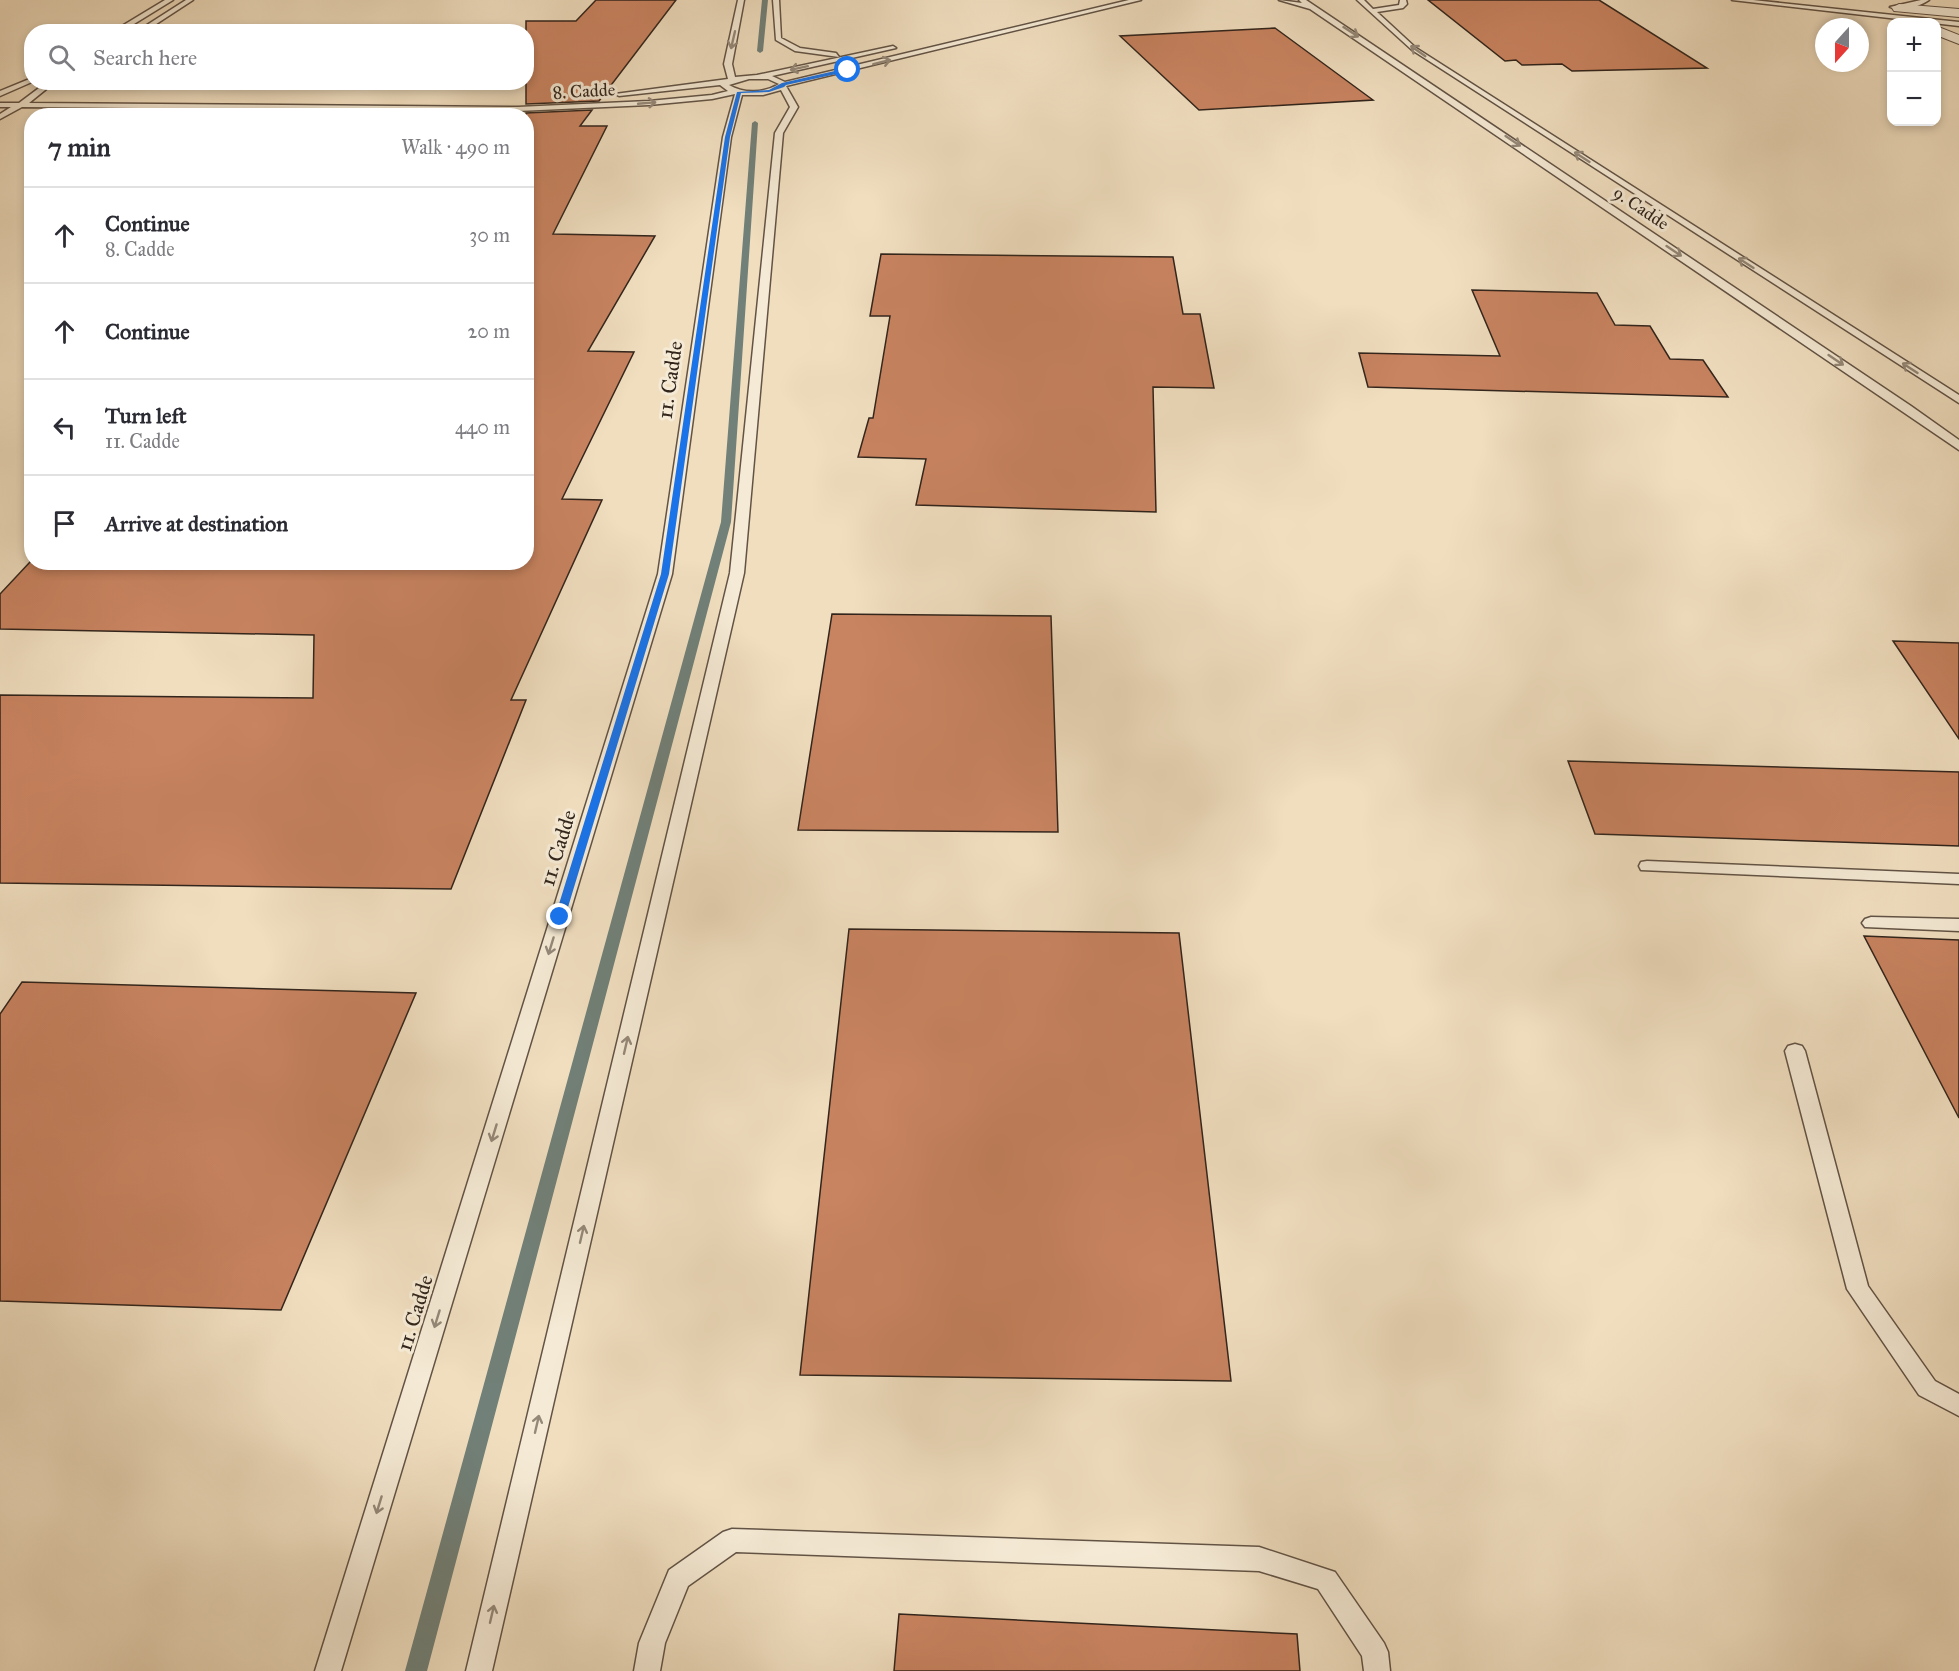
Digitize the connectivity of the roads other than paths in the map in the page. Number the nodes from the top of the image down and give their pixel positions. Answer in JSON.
{"nodes":[{"id":1,"x":170,"y":0,"type":"edge"},
{"id":2,"x":190,"y":0,"type":"edge"},
{"id":3,"x":741,"y":0,"type":"edge"},
{"id":4,"x":776,"y":0,"type":"edge"},
{"id":5,"x":1102,"y":0,"type":"edge"},
{"id":6,"x":1138,"y":0,"type":"edge"},
{"id":7,"x":1282,"y":0,"type":"edge"},
{"id":8,"x":1302,"y":0,"type":"edge"},
{"id":9,"x":1360,"y":0,"type":"edge"},
{"id":10,"x":1403,"y":0,"type":"edge"},
{"id":11,"x":1735,"y":0,"type":"edge"},
{"id":12,"x":1926,"y":0,"type":"edge"},
{"id":13,"x":1312,"y":7,"type":"junction"},
{"id":14,"x":1371,"y":11,"type":"junction"},
{"id":15,"x":1903,"y":13,"type":"edge"},
{"id":16,"x":1959,"y":14,"type":"edge"},
{"id":17,"x":129,"y":24,"type":"edge"},
{"id":18,"x":152,"y":24,"type":"edge"},
{"id":19,"x":1959,"y":24,"type":"edge"},
{"id":20,"x":1941,"y":32,"type":"edge"},
{"id":21,"x":939,"y":37,"type":"dead end"},
{"id":22,"x":1959,"y":40,"type":"edge"},
{"id":23,"x":904,"y":45,"type":"dead end"},
{"id":24,"x":858,"y":56,"type":"junction"},
{"id":25,"x":760,"y":76,"type":"junction"},
{"id":26,"x":24,"y":84,"type":"edge"},
{"id":27,"x":783,"y":85,"type":"junction"},
{"id":28,"x":733,"y":86,"type":"junction"},
{"id":29,"x":42,"y":90,"type":"edge"},
{"id":30,"x":0,"y":95,"type":"edge"},
{"id":31,"x":608,"y":95,"type":"dead end"},
{"id":32,"x":35,"y":96,"type":"junction"},
{"id":33,"x":47,"y":96,"type":"dead end"},
{"id":34,"x":70,"y":96,"type":"dead end"},
{"id":35,"x":597,"y":96,"type":"dead end"},
{"id":36,"x":0,"y":105,"type":"edge"},
{"id":37,"x":21,"y":105,"type":"junction"},
{"id":38,"x":394,"y":108,"type":"edge"},
{"id":39,"x":534,"y":108,"type":"edge"},
{"id":40,"x":0,"y":117,"type":"edge"},
{"id":41,"x":1959,"y":400,"type":"edge"},
{"id":42,"x":1959,"y":446,"type":"edge"},
{"id":43,"x":1647,"y":866,"type":"dead end"},
{"id":44,"x":1959,"y":879,"type":"edge"},
{"id":45,"x":1871,"y":923,"type":"dead end"},
{"id":46,"x":1959,"y":925,"type":"edge"},
{"id":47,"x":1795,"y":1051,"type":"dead end"},
{"id":48,"x":1959,"y":1406,"type":"edge"},
{"id":49,"x":328,"y":1671,"type":"edge"},
{"id":50,"x":479,"y":1671,"type":"edge"},
{"id":51,"x":647,"y":1671,"type":"edge"},
{"id":52,"x":1377,"y":1671,"type":"edge"}],
"edges":[{"from":1,"to":17,"type":"lane"},
{"from":2,"to":18,"type":"lane"},
{"from":3,"to":28,"type":"lane","name":"11. Cadde","one_way":true},
{"from":4,"to":24,"type":"lane"},
{"from":5,"to":21,"type":"lane"},
{"from":27,"to":6,"type":"lane","one_way":true},
{"from":7,"to":13,"type":"lane"},
{"from":8,"to":13,"type":"lane","name":"9. Cadde"},
{"from":9,"to":14,"type":"lane","name":"9. Cadde"},
{"from":10,"to":14,"type":"lane"},
{"from":11,"to":15,"type":"lane"},
{"from":12,"to":15,"type":"lane"},
{"from":13,"to":42,"type":"lane","name":"9. Cadde","one_way":true},
{"from":41,"to":14,"type":"lane","name":"9. Cadde","one_way":true},
{"from":15,"to":16,"type":"street"},
{"from":15,"to":19,"type":"lane"},
{"from":20,"to":22,"type":"street"},
{"from":23,"to":24,"type":"lane"},
{"from":24,"to":25,"type":"lane","one_way":true},
{"from":25,"to":27,"type":"lane"},
{"from":25,"to":28,"type":"lane"},
{"from":26,"to":30,"type":"lane"},
{"from":27,"to":28,"type":"lane"},
{"from":50,"to":27,"type":"lane","one_way":true},
{"from":28,"to":31,"type":"lane","name":"8. Cadde"},
{"from":39,"to":28,"type":"lane","name":"8. Cadde","one_way":true},
{"from":28,"to":49,"type":"lane","name":"11. Cadde","one_way":true},
{"from":29,"to":32,"type":"lane"},
{"from":30,"to":32,"type":"lane"},
{"from":32,"to":33,"type":"lane"},
{"from":32,"to":37,"type":"lane"},
{"from":34,"to":35,"type":"lane","name":"8. Cadde"},
{"from":36,"to":37,"type":"lane","name":"8. Cadde"},
{"from":37,"to":38,"type":"lane","name":"8. Cadde","one_way":true},
{"from":37,"to":40,"type":"lane"},
{"from":43,"to":44,"type":"lane"},
{"from":45,"to":46,"type":"lane"},
{"from":47,"to":48,"type":"lane"},
{"from":51,"to":52,"type":"lane"}]}
